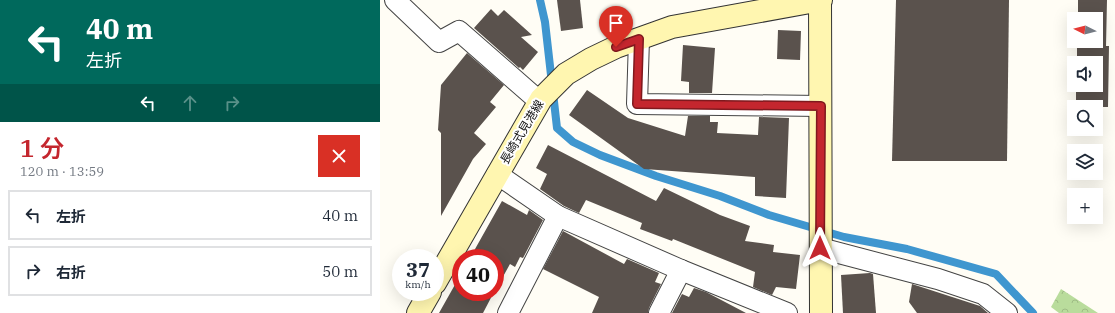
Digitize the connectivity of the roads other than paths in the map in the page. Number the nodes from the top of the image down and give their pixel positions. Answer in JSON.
{"nodes":[{"id":1,"x":395,"y":0,"type":"edge"},
{"id":2,"x":820,"y":0,"type":"edge"},
{"id":3,"x":639,"y":39,"type":"junction"},
{"id":4,"x":540,"y":100,"type":"junction"},
{"id":5,"x":821,"y":106,"type":"junction"},
{"id":6,"x":497,"y":174,"type":"junction"},
{"id":7,"x":558,"y":216,"type":"junction"},
{"id":8,"x":820,"y":248,"type":"junction"},
{"id":9,"x":444,"y":266,"type":"edge"},
{"id":10,"x":681,"y":270,"type":"junction"},
{"id":11,"x":425,"y":301,"type":"edge"},
{"id":12,"x":418,"y":313,"type":"edge"},
{"id":13,"x":508,"y":313,"type":"edge"},
{"id":14,"x":659,"y":313,"type":"edge"},
{"id":15,"x":787,"y":313,"type":"edge"},
{"id":16,"x":821,"y":313,"type":"edge"},
{"id":17,"x":1007,"y":313,"type":"edge"}],
"edges":[{"from":1,"to":4,"type":"street"},
{"from":2,"to":3,"type":"main road","name":"長崎式見港線"},
{"from":2,"to":5,"type":"main road"},
{"from":3,"to":4,"type":"main road","name":"長崎式見港線"},
{"from":3,"to":5,"type":"street"},
{"from":4,"to":6,"type":"main road","name":"長崎式見港線"},
{"from":5,"to":8,"type":"main road"},
{"from":6,"to":7,"type":"street"},
{"from":6,"to":9,"type":"main road","name":"長崎式見港線"},
{"from":7,"to":10,"type":"street"},
{"from":7,"to":13,"type":"street"},
{"from":8,"to":16,"type":"main road"},
{"from":8,"to":17,"type":"street"},
{"from":10,"to":14,"type":"street"},
{"from":10,"to":15,"type":"street"},
{"from":11,"to":12,"type":"main road"}]}
